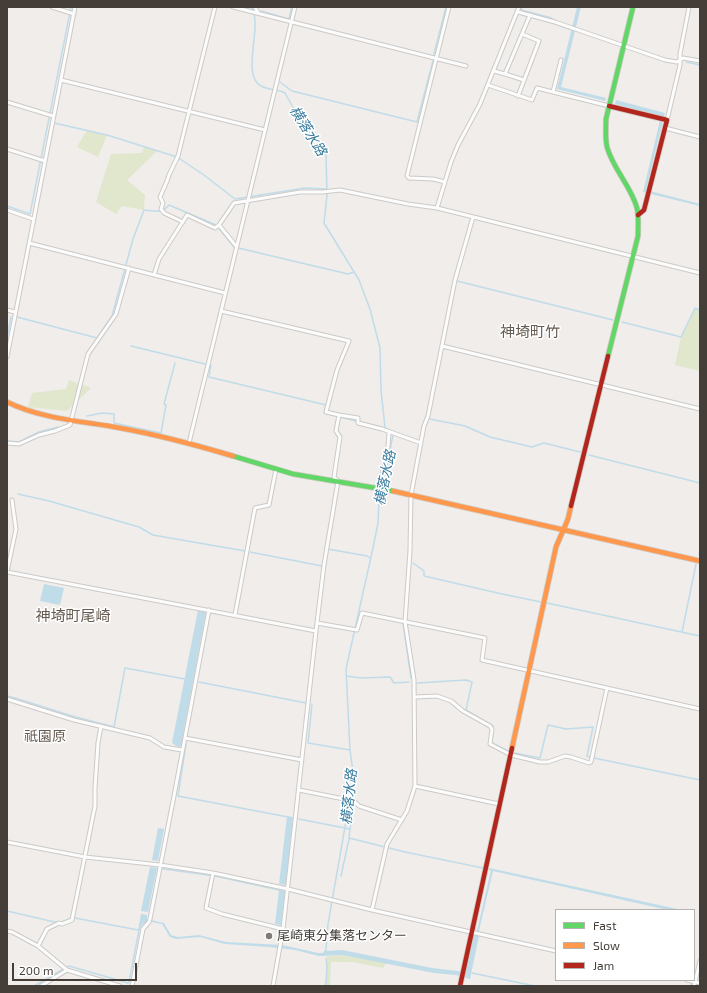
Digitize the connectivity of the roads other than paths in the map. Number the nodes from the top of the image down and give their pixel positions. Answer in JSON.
{"nodes":[{"id":1,"x":52,"y":7,"type":"edge"},
{"id":2,"x":75,"y":7,"type":"edge"},
{"id":3,"x":216,"y":7,"type":"edge"},
{"id":4,"x":233,"y":7,"type":"edge"},
{"id":5,"x":255,"y":7,"type":"edge"},
{"id":6,"x":295,"y":7,"type":"edge"},
{"id":7,"x":449,"y":7,"type":"edge"},
{"id":8,"x":519,"y":7,"type":"edge"},
{"id":9,"x":633,"y":7,"type":"edge"},
{"id":10,"x":689,"y":7,"type":"edge"},
{"id":11,"x":518,"y":12,"type":"junction"},
{"id":12,"x":258,"y":13,"type":"junction"},
{"id":13,"x":74,"y":14,"type":"junction"},
{"id":14,"x":530,"y":15,"type":"junction"},
{"id":15,"x":291,"y":22,"type":"junction"},
{"id":16,"x":522,"y":34,"type":"junction"},
{"id":17,"x":624,"y":46,"type":"junction"},
{"id":18,"x":436,"y":58,"type":"junction"},
{"id":19,"x":561,"y":60,"type":"dead end"},
{"id":20,"x":680,"y":60,"type":"junction"},
{"id":21,"x":700,"y":61,"type":"edge"},
{"id":22,"x":466,"y":66,"type":"dead end"},
{"id":23,"x":494,"y":71,"type":"junction"},
{"id":24,"x":505,"y":74,"type":"junction"},
{"id":25,"x":61,"y":80,"type":"junction"},
{"id":26,"x":524,"y":80,"type":"junction"},
{"id":27,"x":488,"y":85,"type":"junction"},
{"id":28,"x":553,"y":92,"type":"junction"},
{"id":29,"x":518,"y":96,"type":"junction"},
{"id":30,"x":7,"y":102,"type":"edge"},
{"id":31,"x":609,"y":106,"type":"junction"},
{"id":32,"x":189,"y":111,"type":"junction"},
{"id":33,"x":54,"y":116,"type":"junction"},
{"id":34,"x":666,"y":120,"type":"junction"},
{"id":35,"x":665,"y":128,"type":"junction"},
{"id":36,"x":265,"y":130,"type":"junction"},
{"id":37,"x":700,"y":137,"type":"edge"},
{"id":38,"x":7,"y":149,"type":"edge"},
{"id":39,"x":45,"y":161,"type":"junction"},
{"id":40,"x":445,"y":182,"type":"junction"},
{"id":41,"x":248,"y":201,"type":"junction"},
{"id":42,"x":436,"y":208,"type":"junction"},
{"id":43,"x":7,"y":210,"type":"edge"},
{"id":44,"x":638,"y":215,"type":"junction"},
{"id":45,"x":473,"y":217,"type":"junction"},
{"id":46,"x":33,"y":219,"type":"junction"},
{"id":47,"x":183,"y":222,"type":"junction"},
{"id":48,"x":219,"y":225,"type":"junction"},
{"id":49,"x":29,"y":243,"type":"junction"},
{"id":50,"x":236,"y":246,"type":"junction"},
{"id":51,"x":633,"y":256,"type":"junction"},
{"id":52,"x":129,"y":268,"type":"junction"},
{"id":53,"x":700,"y":273,"type":"edge"},
{"id":54,"x":154,"y":275,"type":"junction"},
{"id":55,"x":224,"y":293,"type":"junction"},
{"id":56,"x":7,"y":310,"type":"edge"},
{"id":57,"x":221,"y":310,"type":"junction"},
{"id":58,"x":15,"y":312,"type":"junction"},
{"id":59,"x":442,"y":346,"type":"junction"},
{"id":60,"x":7,"y":357,"type":"edge"},
{"id":61,"x":600,"y":385,"type":"junction"},
{"id":62,"x":7,"y":402,"type":"edge"},
{"id":63,"x":700,"y":409,"type":"edge"},
{"id":64,"x":339,"y":415,"type":"junction"},
{"id":65,"x":72,"y":419,"type":"junction"},
{"id":66,"x":392,"y":434,"type":"junction"},
{"id":67,"x":7,"y":443,"type":"edge"},
{"id":68,"x":189,"y":443,"type":"junction"},
{"id":69,"x":421,"y":443,"type":"junction"},
{"id":70,"x":276,"y":470,"type":"junction"},
{"id":71,"x":338,"y":481,"type":"junction"},
{"id":72,"x":381,"y":489,"type":"junction"},
{"id":73,"x":411,"y":495,"type":"junction"},
{"id":74,"x":12,"y":500,"type":"dead end"},
{"id":75,"x":563,"y":530,"type":"junction"},
{"id":76,"x":700,"y":561,"type":"edge"},
{"id":77,"x":7,"y":572,"type":"edge"},
{"id":78,"x":209,"y":610,"type":"junction"},
{"id":79,"x":235,"y":615,"type":"junction"},
{"id":80,"x":405,"y":622,"type":"junction"},
{"id":81,"x":317,"y":624,"type":"junction"},
{"id":82,"x":316,"y":630,"type":"junction"},
{"id":83,"x":529,"y":671,"type":"junction"},
{"id":84,"x":607,"y":688,"type":"junction"},
{"id":85,"x":415,"y":697,"type":"junction"},
{"id":86,"x":7,"y":699,"type":"edge"},
{"id":87,"x":700,"y":708,"type":"edge"},
{"id":88,"x":101,"y":726,"type":"junction"},
{"id":89,"x":184,"y":740,"type":"junction"},
{"id":90,"x":182,"y":750,"type":"junction"},
{"id":91,"x":511,"y":755,"type":"junction"},
{"id":92,"x":302,"y":760,"type":"junction"},
{"id":93,"x":415,"y":786,"type":"junction"},
{"id":94,"x":299,"y":790,"type":"junction"},
{"id":95,"x":499,"y":804,"type":"junction"},
{"id":96,"x":402,"y":820,"type":"junction"},
{"id":97,"x":7,"y":842,"type":"edge"},
{"id":98,"x":84,"y":857,"type":"junction"},
{"id":99,"x":160,"y":865,"type":"junction"},
{"id":100,"x":213,"y":873,"type":"junction"},
{"id":101,"x":288,"y":889,"type":"junction"},
{"id":102,"x":372,"y":910,"type":"junction"},
{"id":103,"x":283,"y":929,"type":"junction"},
{"id":104,"x":7,"y":930,"type":"edge"},
{"id":105,"x":472,"y":932,"type":"junction"},
{"id":106,"x":38,"y":946,"type":"junction"},
{"id":107,"x":555,"y":951,"type":"edge"},
{"id":108,"x":700,"y":961,"type":"edge"},
{"id":109,"x":67,"y":970,"type":"junction"},
{"id":110,"x":101,"y":981,"type":"junction"},
{"id":111,"x":700,"y":983,"type":"edge"},
{"id":112,"x":695,"y":984,"type":"edge"},
{"id":113,"x":41,"y":986,"type":"edge"},
{"id":114,"x":99,"y":986,"type":"edge"},
{"id":115,"x":120,"y":986,"type":"edge"},
{"id":116,"x":132,"y":986,"type":"edge"},
{"id":117,"x":273,"y":986,"type":"edge"},
{"id":118,"x":460,"y":986,"type":"edge"}],
"edges":[{"from":1,"to":13,"type":"street"},
{"from":2,"to":13,"type":"street"},
{"from":3,"to":32,"type":"street"},
{"from":4,"to":12,"type":"street"},
{"from":5,"to":12,"type":"street"},
{"from":6,"to":15,"type":"street"},
{"from":7,"to":18,"type":"street"},
{"from":8,"to":11,"type":"street"},
{"from":9,"to":17,"type":"street"},
{"from":10,"to":20,"type":"street"},
{"from":11,"to":14,"type":"street"},
{"from":11,"to":23,"type":"street"},
{"from":12,"to":15,"type":"street"},
{"from":13,"to":25,"type":"street"},
{"from":14,"to":16,"type":"street"},
{"from":14,"to":17,"type":"street"},
{"from":15,"to":18,"type":"street"},
{"from":15,"to":36,"type":"street"},
{"from":16,"to":24,"type":"street"},
{"from":16,"to":26,"type":"street"},
{"from":17,"to":20,"type":"street"},
{"from":17,"to":31,"type":"street"},
{"from":18,"to":22,"type":"street"},
{"from":18,"to":40,"type":"street"},
{"from":19,"to":28,"type":"street"},
{"from":20,"to":21,"type":"street"},
{"from":20,"to":34,"type":"street"},
{"from":23,"to":24,"type":"street"},
{"from":23,"to":27,"type":"street"},
{"from":24,"to":26,"type":"street"},
{"from":25,"to":32,"type":"street"},
{"from":25,"to":33,"type":"street"},
{"from":26,"to":29,"type":"street"},
{"from":27,"to":29,"type":"street"},
{"from":27,"to":40,"type":"street"},
{"from":28,"to":29,"type":"street"},
{"from":28,"to":31,"type":"street"},
{"from":30,"to":33,"type":"street"},
{"from":31,"to":34,"type":"street"},
{"from":31,"to":44,"type":"street"},
{"from":32,"to":36,"type":"street"},
{"from":32,"to":47,"type":"street"},
{"from":33,"to":39,"type":"street"},
{"from":34,"to":35,"type":"street"},
{"from":35,"to":37,"type":"street"},
{"from":35,"to":44,"type":"street"},
{"from":36,"to":41,"type":"street"},
{"from":38,"to":39,"type":"street"},
{"from":39,"to":46,"type":"street"},
{"from":40,"to":42,"type":"street"},
{"from":41,"to":42,"type":"street"},
{"from":41,"to":48,"type":"street"},
{"from":41,"to":50,"type":"street"},
{"from":42,"to":45,"type":"street"},
{"from":43,"to":46,"type":"street"},
{"from":44,"to":51,"type":"street"},
{"from":45,"to":51,"type":"street"},
{"from":45,"to":59,"type":"street"},
{"from":46,"to":49,"type":"street"},
{"from":47,"to":48,"type":"street"},
{"from":47,"to":54,"type":"street"},
{"from":48,"to":50,"type":"street"},
{"from":49,"to":52,"type":"street"},
{"from":49,"to":58,"type":"street"},
{"from":50,"to":55,"type":"street"},
{"from":51,"to":53,"type":"street"},
{"from":51,"to":61,"type":"street"},
{"from":52,"to":54,"type":"street"},
{"from":52,"to":65,"type":"street"},
{"from":54,"to":55,"type":"street"},
{"from":55,"to":57,"type":"street"},
{"from":56,"to":58,"type":"street"},
{"from":57,"to":64,"type":"street"},
{"from":57,"to":68,"type":"street"},
{"from":58,"to":60,"type":"street"},
{"from":59,"to":61,"type":"street"},
{"from":59,"to":69,"type":"street"},
{"from":61,"to":63,"type":"street"},
{"from":61,"to":75,"type":"street"},
{"from":62,"to":65,"type":"street"},
{"from":64,"to":66,"type":"street"},
{"from":64,"to":71,"type":"street"},
{"from":65,"to":67,"type":"street"},
{"from":65,"to":68,"type":"street"},
{"from":66,"to":69,"type":"street"},
{"from":66,"to":72,"type":"street"},
{"from":68,"to":70,"type":"street"},
{"from":69,"to":73,"type":"street"},
{"from":70,"to":71,"type":"street"},
{"from":70,"to":79,"type":"street"},
{"from":71,"to":72,"type":"street"},
{"from":71,"to":81,"type":"street"},
{"from":72,"to":73,"type":"street"},
{"from":73,"to":75,"type":"street"},
{"from":73,"to":80,"type":"street"},
{"from":74,"to":77,"type":"street"},
{"from":75,"to":76,"type":"street"},
{"from":75,"to":83,"type":"street"},
{"from":77,"to":78,"type":"street"},
{"from":78,"to":79,"type":"street"},
{"from":78,"to":89,"type":"street"},
{"from":79,"to":82,"type":"street"},
{"from":80,"to":81,"type":"street"},
{"from":80,"to":83,"type":"street"},
{"from":80,"to":85,"type":"street"},
{"from":81,"to":82,"type":"street"},
{"from":82,"to":92,"type":"street"},
{"from":83,"to":84,"type":"street"},
{"from":83,"to":91,"type":"street"},
{"from":84,"to":87,"type":"street"},
{"from":84,"to":91,"type":"street"},
{"from":85,"to":91,"type":"street"},
{"from":85,"to":93,"type":"street"},
{"from":86,"to":88,"type":"street"},
{"from":88,"to":90,"type":"street"},
{"from":88,"to":98,"type":"street"},
{"from":89,"to":90,"type":"street"},
{"from":89,"to":92,"type":"street"},
{"from":90,"to":99,"type":"street"},
{"from":91,"to":95,"type":"street"},
{"from":92,"to":94,"type":"street"},
{"from":93,"to":95,"type":"street"},
{"from":93,"to":96,"type":"street"},
{"from":94,"to":96,"type":"street"},
{"from":94,"to":101,"type":"street"},
{"from":95,"to":105,"type":"street"},
{"from":96,"to":102,"type":"street"},
{"from":97,"to":98,"type":"street"},
{"from":98,"to":99,"type":"street"},
{"from":98,"to":106,"type":"street"},
{"from":99,"to":100,"type":"street"},
{"from":99,"to":116,"type":"street"},
{"from":100,"to":101,"type":"street"},
{"from":100,"to":103,"type":"street"},
{"from":101,"to":102,"type":"street"},
{"from":101,"to":103,"type":"street"},
{"from":102,"to":105,"type":"street"},
{"from":103,"to":117,"type":"street"},
{"from":104,"to":106,"type":"street"},
{"from":105,"to":107,"type":"street"},
{"from":105,"to":118,"type":"street"},
{"from":106,"to":109,"type":"street"},
{"from":108,"to":112,"type":"street"},
{"from":109,"to":110,"type":"street"},
{"from":109,"to":113,"type":"street"},
{"from":110,"to":114,"type":"street"},
{"from":110,"to":115,"type":"street"},
{"from":111,"to":112,"type":"street"}]}
